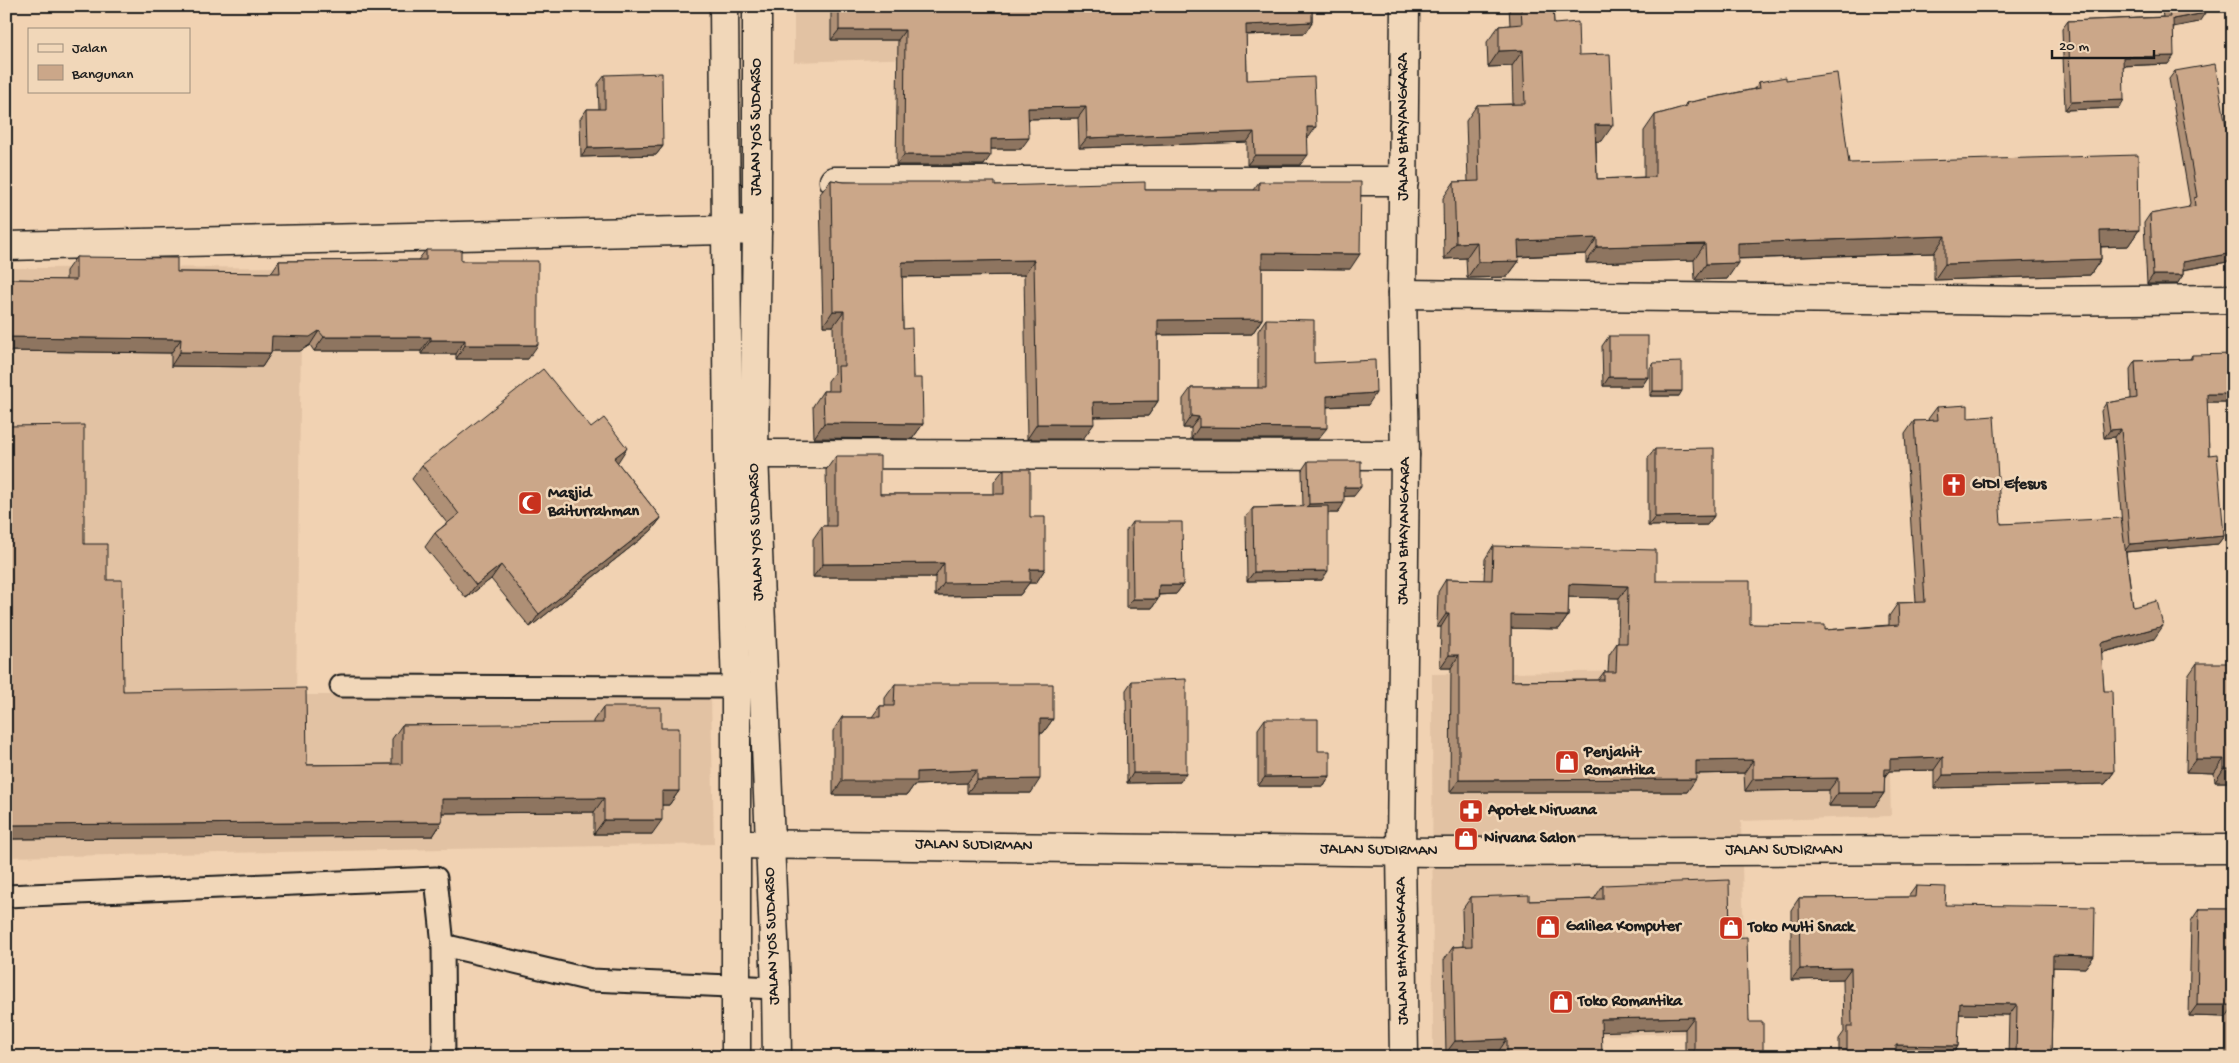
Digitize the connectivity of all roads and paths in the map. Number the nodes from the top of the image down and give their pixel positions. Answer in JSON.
{"nodes":[{"id":1,"x":724,"y":6,"type":"edge"},
{"id":2,"x":757,"y":6,"type":"edge"},
{"id":3,"x":1405,"y":6,"type":"edge"},
{"id":4,"x":834,"y":181,"type":"edge"},
{"id":5,"x":1404,"y":181,"type":"junction"},
{"id":6,"x":725,"y":230,"type":"junction"},
{"id":7,"x":757,"y":231,"type":"junction"},
{"id":8,"x":6,"y":246,"type":"edge"},
{"id":9,"x":1402,"y":294,"type":"junction"},
{"id":10,"x":2233,"y":299,"type":"edge"},
{"id":11,"x":754,"y":454,"type":"junction"},
{"id":12,"x":1405,"y":455,"type":"junction"},
{"id":13,"x":764,"y":684,"type":"junction"},
{"id":14,"x":341,"y":686,"type":"dead end"},
{"id":15,"x":736,"y":687,"type":"junction"},
{"id":16,"x":768,"y":843,"type":"junction"},
{"id":17,"x":736,"y":844,"type":"junction"},
{"id":18,"x":2233,"y":849,"type":"edge"},
{"id":19,"x":1401,"y":851,"type":"junction"},
{"id":20,"x":6,"y":896,"type":"edge"},
{"id":21,"x":443,"y":945,"type":"junction"},
{"id":22,"x":736,"y":986,"type":"junction"},
{"id":23,"x":776,"y":988,"type":"junction"},
{"id":24,"x":444,"y":1057,"type":"edge"},
{"id":25,"x":736,"y":1057,"type":"edge"},
{"id":26,"x":776,"y":1057,"type":"edge"},
{"id":27,"x":1404,"y":1057,"type":"edge"}],
"edges":[{"from":1,"to":6,"type":"main road","name":"JALAN YOS SUDARSO"},
{"from":2,"to":7,"type":"main road","name":"JALAN YOS SUDARSO"},
{"from":3,"to":5,"type":"main road","name":"JALAN BHAYANGKARA"},
{"from":4,"to":5,"type":"main road"},
{"from":5,"to":9,"type":"main road","name":"JALAN BHAYANGKARA"},
{"from":6,"to":7,"type":"main road"},
{"from":6,"to":8,"type":"main road"},
{"from":6,"to":15,"type":"main road","name":"JALAN YOS SUDARSO"},
{"from":7,"to":11,"type":"main road","name":"JALAN YOS SUDARSO"},
{"from":9,"to":10,"type":"main road"},
{"from":9,"to":12,"type":"main road","name":"JALAN BHAYANGKARA"},
{"from":11,"to":12,"type":"main road"},
{"from":11,"to":13,"type":"main road","name":"JALAN YOS SUDARSO"},
{"from":12,"to":19,"type":"main road","name":"JALAN BHAYANGKARA"},
{"from":13,"to":15,"type":"lane"},
{"from":13,"to":16,"type":"main road","name":"JALAN YOS SUDARSO"},
{"from":14,"to":15,"type":"lane"},
{"from":15,"to":17,"type":"main road","name":"JALAN YOS SUDARSO"},
{"from":16,"to":17,"type":"main road","name":"JALAN SUDIRMAN"},
{"from":16,"to":19,"type":"main road","name":"JALAN SUDIRMAN"},
{"from":16,"to":23,"type":"main road","name":"JALAN YOS SUDARSO"},
{"from":17,"to":22,"type":"main road","name":"JALAN YOS SUDARSO"},
{"from":18,"to":19,"type":"main road","name":"JALAN SUDIRMAN"},
{"from":19,"to":27,"type":"main road","name":"JALAN BHAYANGKARA"},
{"from":20,"to":21,"type":"lane"},
{"from":21,"to":22,"type":"lane"},
{"from":21,"to":24,"type":"lane"},
{"from":22,"to":23,"type":"lane"},
{"from":22,"to":25,"type":"main road","name":"JALAN YOS SUDARSO"},
{"from":23,"to":26,"type":"main road","name":"JALAN YOS SUDARSO"}]}
